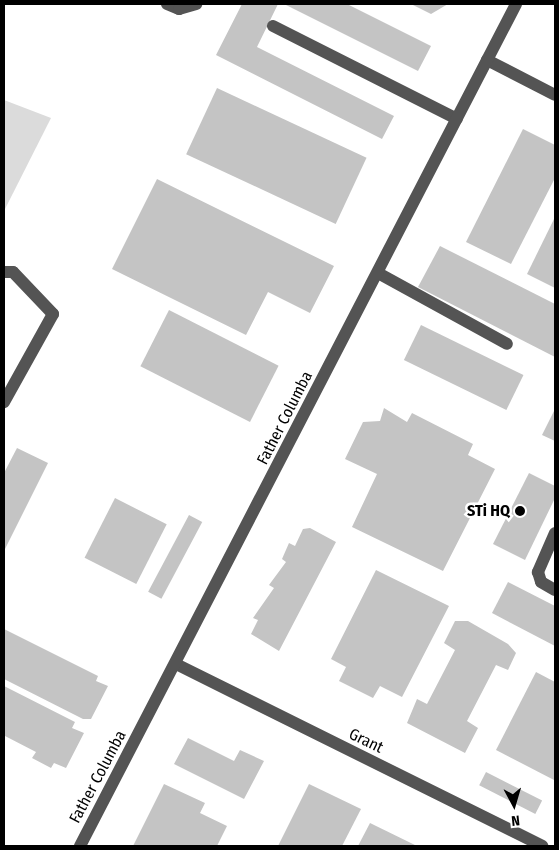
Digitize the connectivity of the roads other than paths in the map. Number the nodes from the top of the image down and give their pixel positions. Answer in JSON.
{"nodes":[{"id":1,"x":168,"y":4,"type":"edge"},
{"id":2,"x":196,"y":4,"type":"edge"},
{"id":3,"x":516,"y":4,"type":"edge"},
{"id":4,"x":273,"y":26,"type":"dead end"},
{"id":5,"x":487,"y":60,"type":"junction"},
{"id":6,"x":555,"y":95,"type":"edge"},
{"id":7,"x":457,"y":119,"type":"junction"},
{"id":8,"x":4,"y":272,"type":"edge"},
{"id":9,"x":378,"y":273,"type":"junction"},
{"id":10,"x":507,"y":344,"type":"dead end"},
{"id":11,"x":4,"y":402,"type":"edge"},
{"id":12,"x":555,"y":533,"type":"edge"},
{"id":13,"x":555,"y":590,"type":"edge"},
{"id":14,"x":176,"y":664,"type":"junction"},
{"id":15,"x":80,"y":846,"type":"edge"},
{"id":16,"x":542,"y":846,"type":"edge"}],
"edges":[{"from":1,"to":2,"type":"street"},
{"from":3,"to":5,"type":"street","name":"Father Columba"},
{"from":4,"to":7,"type":"street"},
{"from":5,"to":6,"type":"street"},
{"from":5,"to":7,"type":"street","name":"Father Columba"},
{"from":7,"to":9,"type":"street","name":"Father Columba"},
{"from":8,"to":11,"type":"street"},
{"from":9,"to":10,"type":"street"},
{"from":9,"to":14,"type":"street","name":"Father Columba"},
{"from":12,"to":13,"type":"street"},
{"from":14,"to":15,"type":"street","name":"Father Columba"},
{"from":14,"to":16,"type":"street","name":"Grant"}]}
